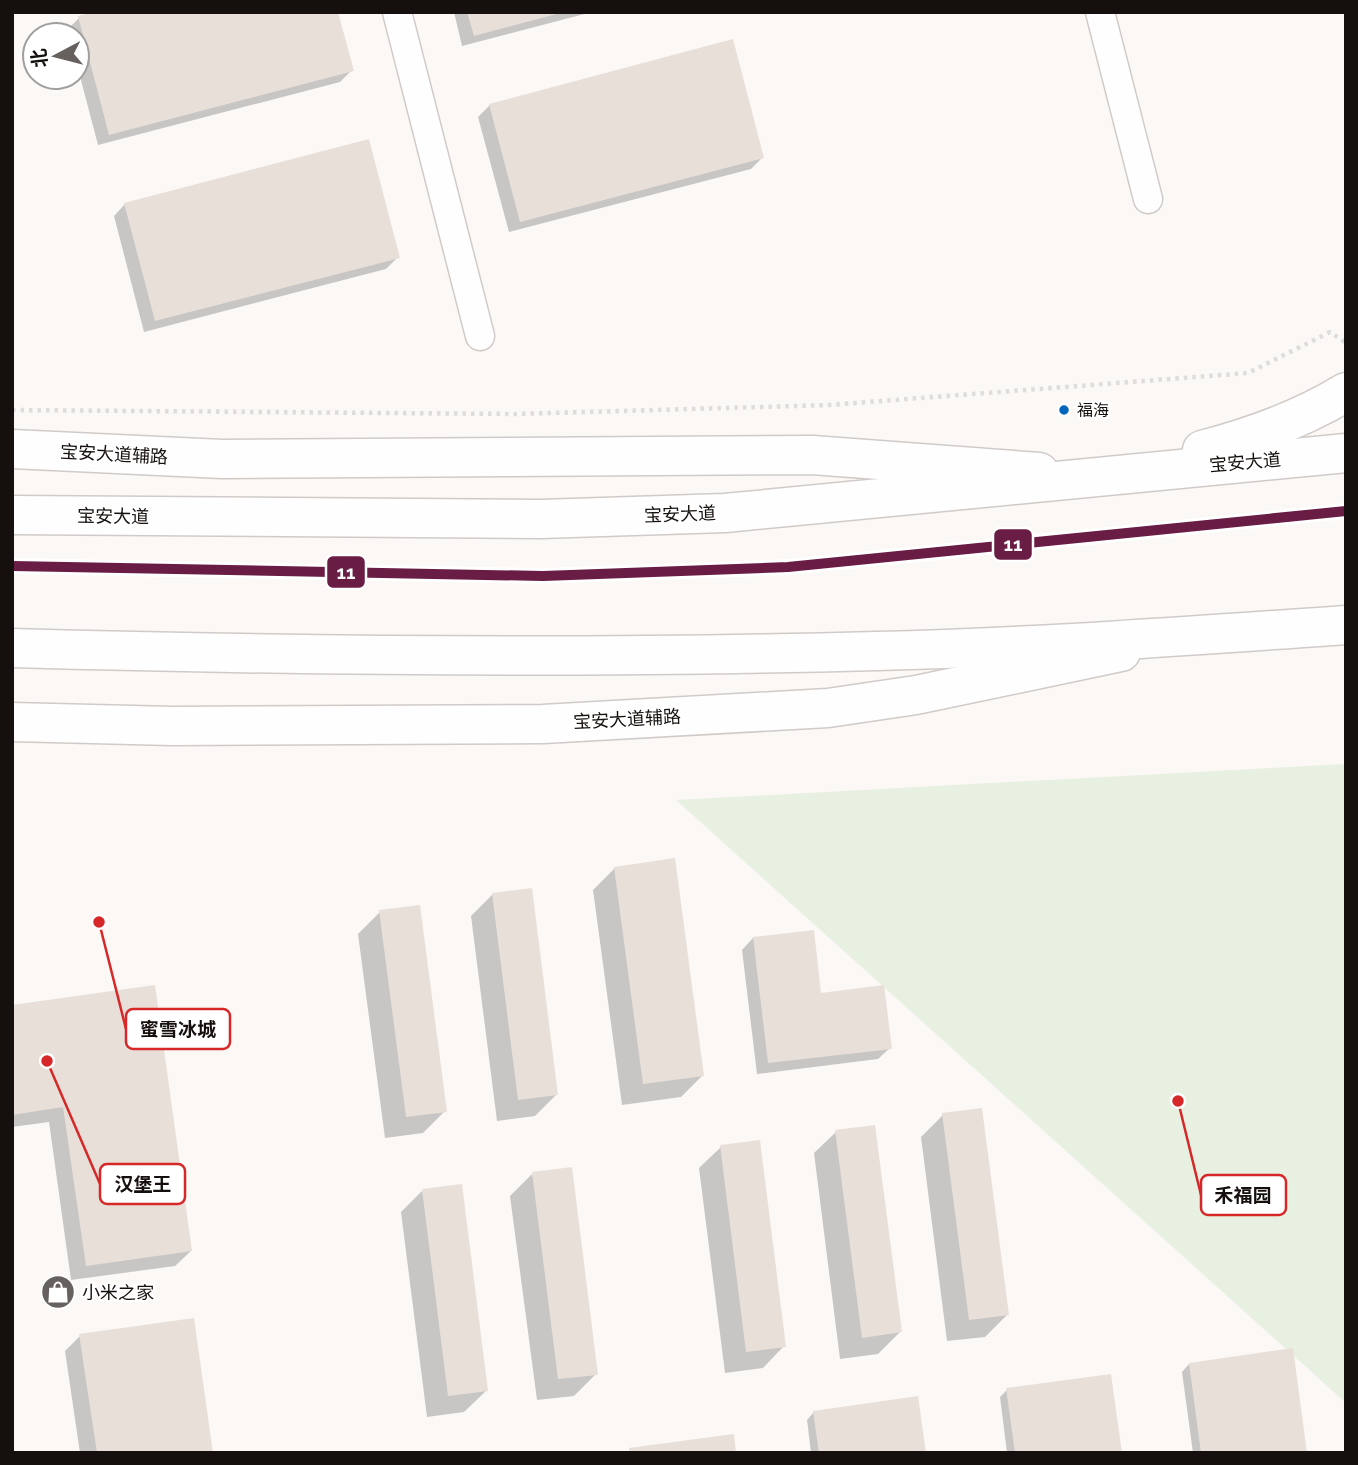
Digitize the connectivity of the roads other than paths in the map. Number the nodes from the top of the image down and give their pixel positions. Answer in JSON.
{"nodes":[{"id":1,"x":397,"y":12,"type":"edge"},
{"id":2,"x":1100,"y":12,"type":"edge"},
{"id":3,"x":1148,"y":200,"type":"dead end"},
{"id":4,"x":480,"y":336,"type":"dead end"},
{"id":5,"x":1346,"y":392,"type":"edge"},
{"id":6,"x":12,"y":449,"type":"edge"},
{"id":7,"x":1346,"y":453,"type":"edge"},
{"id":8,"x":1097,"y":476,"type":"junction"},
{"id":9,"x":12,"y":515,"type":"edge"},
{"id":10,"x":1346,"y":625,"type":"edge"},
{"id":11,"x":1235,"y":633,"type":"junction"},
{"id":12,"x":1346,"y":646,"type":"edge"},
{"id":13,"x":12,"y":648,"type":"edge"},
{"id":14,"x":12,"y":722,"type":"edge"}],
"edges":[{"from":1,"to":4,"type":"street"},
{"from":2,"to":3,"type":"street"},
{"from":5,"to":8,"type":"main road"},
{"from":6,"to":8,"type":"main road","name":"宝安大道辅路"},
{"from":7,"to":8,"type":"main road","name":"宝安大道"},
{"from":8,"to":9,"type":"main road","name":"宝安大道"},
{"from":10,"to":11,"type":"main road"},
{"from":11,"to":12,"type":"main road"},
{"from":11,"to":13,"type":"main road"},
{"from":11,"to":14,"type":"main road","name":"宝安大道辅路"}]}
